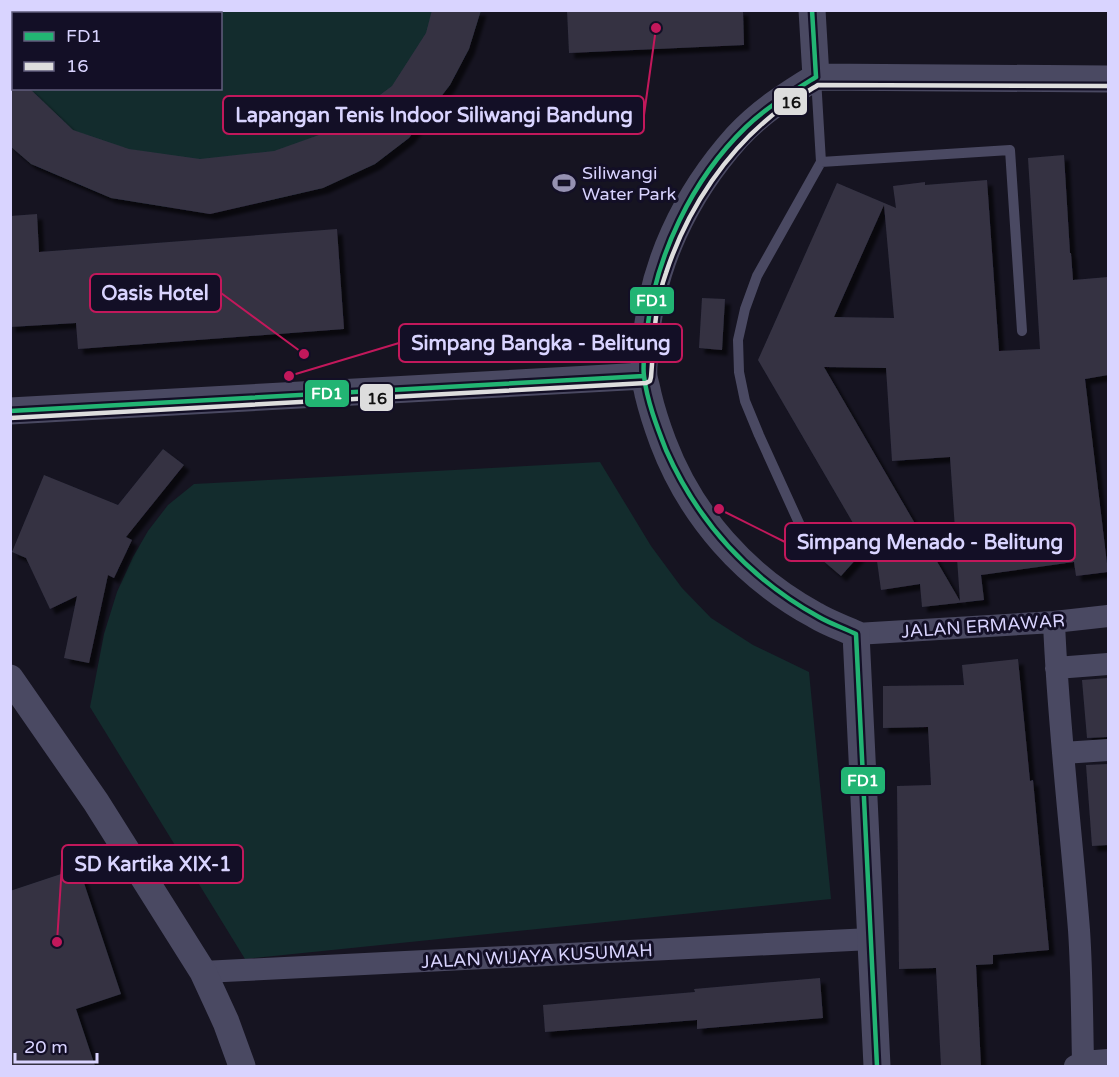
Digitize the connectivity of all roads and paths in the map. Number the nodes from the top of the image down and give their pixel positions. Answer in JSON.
{"nodes":[{"id":1,"x":812,"y":10,"type":"edge"},
{"id":2,"x":816,"y":77,"type":"junction"},
{"id":3,"x":1108,"y":79,"type":"edge"},
{"id":4,"x":821,"y":162,"type":"junction"},
{"id":5,"x":1022,"y":331,"type":"dead end"},
{"id":6,"x":644,"y":376,"type":"junction"},
{"id":7,"x":10,"y":411,"type":"edge"},
{"id":8,"x":804,"y":534,"type":"dead end"},
{"id":9,"x":1108,"y":616,"type":"edge"},
{"id":10,"x":1054,"y":622,"type":"junction"},
{"id":11,"x":856,"y":634,"type":"junction"},
{"id":12,"x":1108,"y":664,"type":"edge"},
{"id":13,"x":1056,"y":668,"type":"junction"},
{"id":14,"x":10,"y":678,"type":"edge"},
{"id":15,"x":1108,"y":750,"type":"edge"},
{"id":16,"x":1063,"y":753,"type":"junction"},
{"id":17,"x":871,"y":939,"type":"junction"},
{"id":18,"x":203,"y":972,"type":"junction"},
{"id":19,"x":1108,"y":1060,"type":"edge"},
{"id":20,"x":1079,"y":1064,"type":"edge"},
{"id":21,"x":242,"y":1066,"type":"edge"},
{"id":22,"x":878,"y":1066,"type":"edge"}],
"edges":[{"from":1,"to":2,"type":"street"},
{"from":2,"to":3,"type":"street"},
{"from":2,"to":4,"type":"lane"},
{"from":2,"to":6,"type":"street"},
{"from":4,"to":5,"type":"lane"},
{"from":4,"to":8,"type":"lane"},
{"from":6,"to":7,"type":"street"},
{"from":6,"to":11,"type":"street"},
{"from":9,"to":10,"type":"street","name":"JALAN ERMAWAR"},
{"from":10,"to":11,"type":"street","name":"JALAN ERMAWAR"},
{"from":10,"to":13,"type":"street"},
{"from":11,"to":17,"type":"street"},
{"from":12,"to":13,"type":"street"},
{"from":13,"to":16,"type":"street"},
{"from":14,"to":18,"type":"street"},
{"from":15,"to":16,"type":"street"},
{"from":16,"to":20,"type":"street"},
{"from":17,"to":18,"type":"street","name":"JALAN WIJAYA KUSUMAH"},
{"from":17,"to":22,"type":"street"},
{"from":18,"to":21,"type":"street"},
{"from":19,"to":20,"type":"street"}]}
